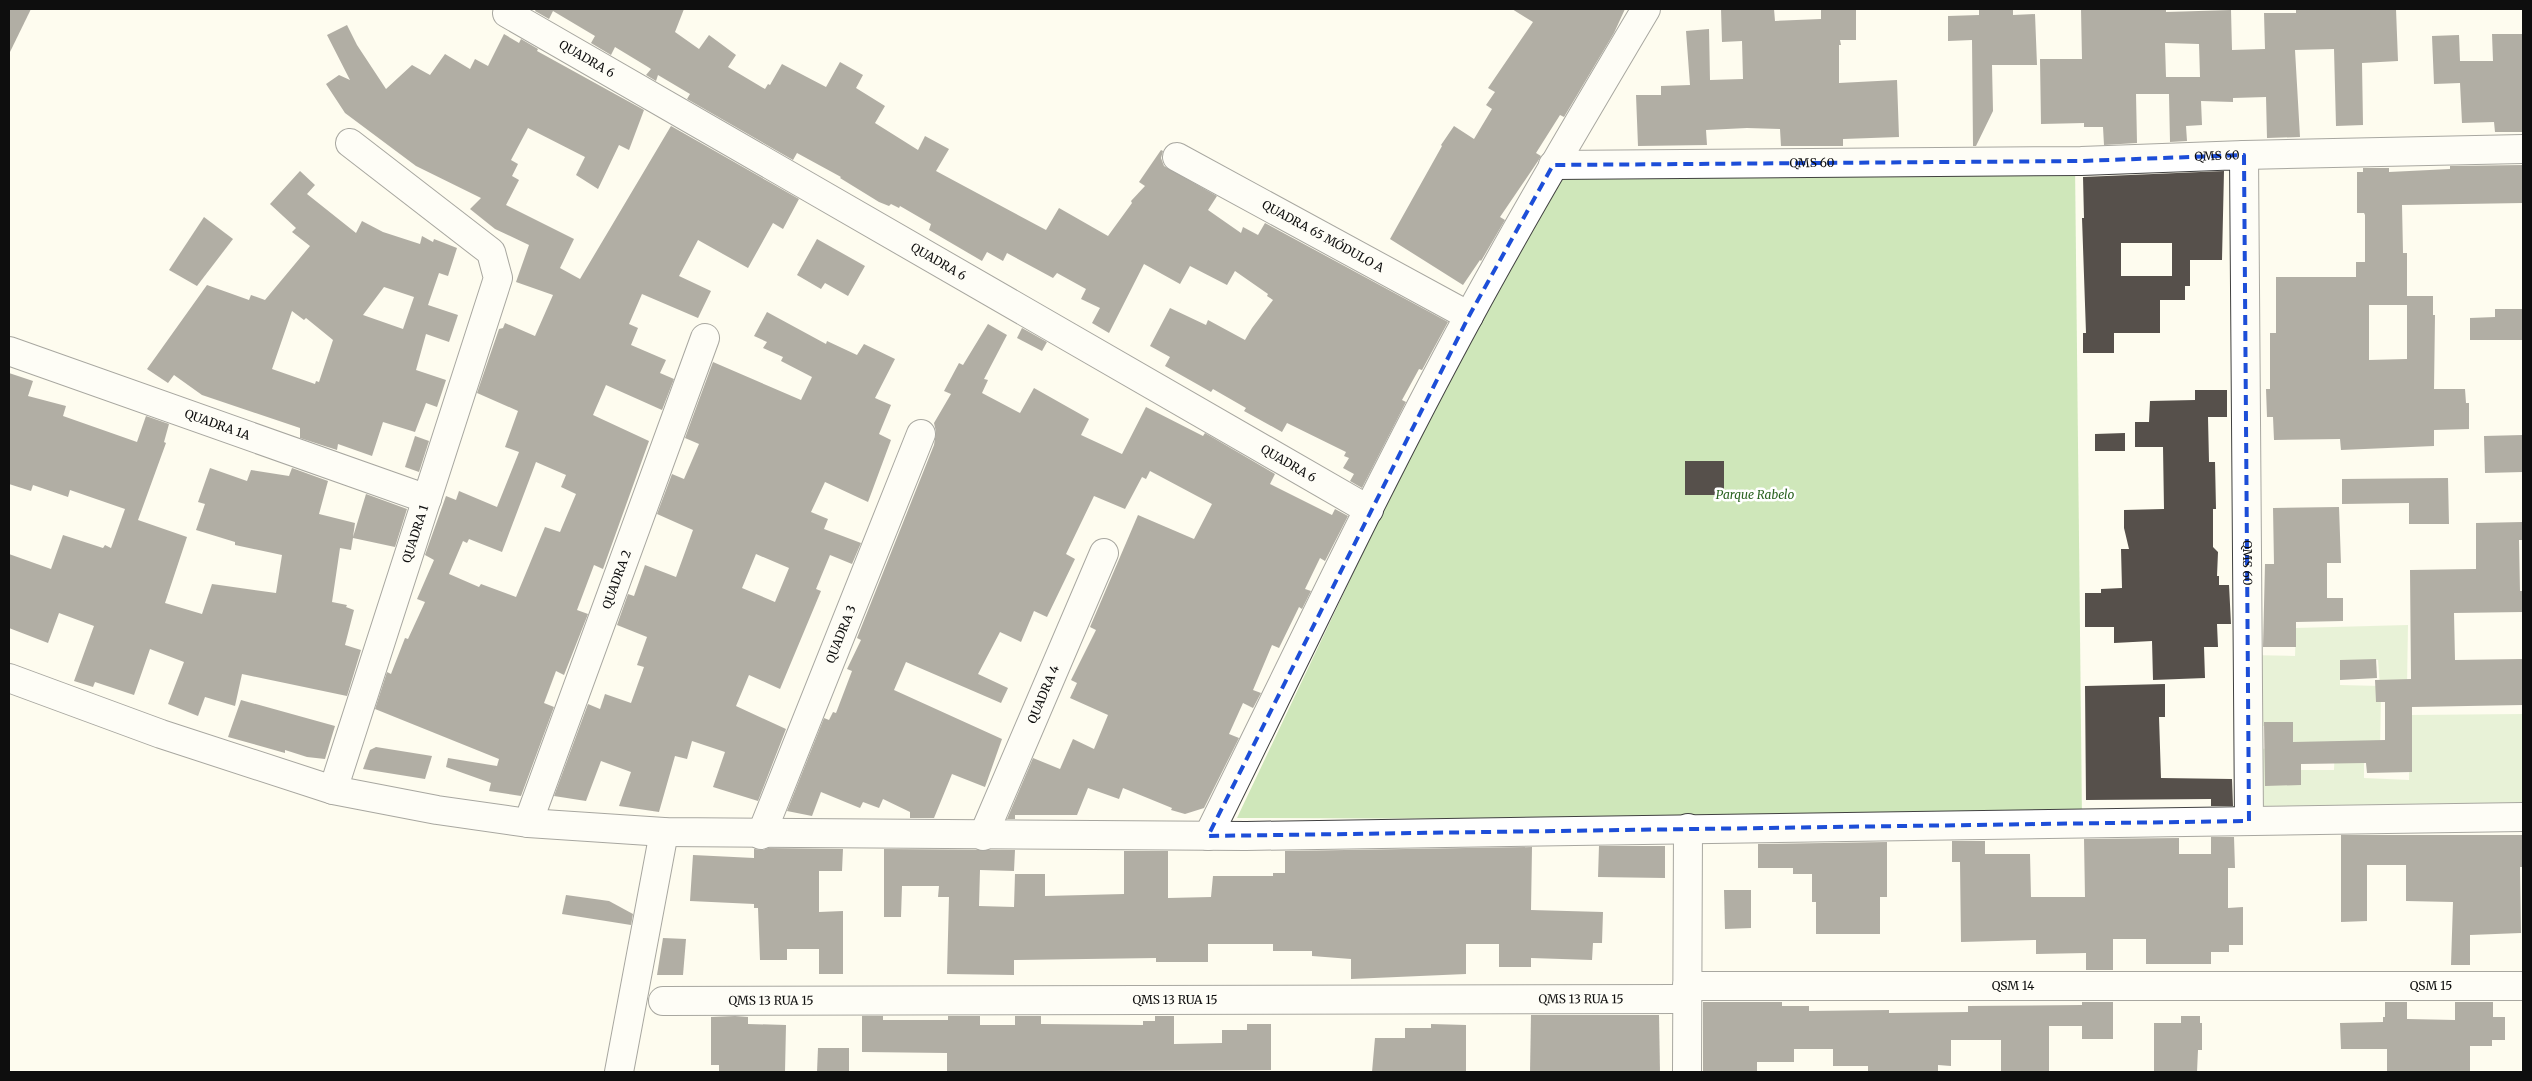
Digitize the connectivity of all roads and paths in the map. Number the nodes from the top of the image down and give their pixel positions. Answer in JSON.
{"nodes":[{"id":1,"x":1646,"y":9,"type":"edge"},
{"id":2,"x":507,"y":13,"type":"dead end"},
{"id":3,"x":350,"y":144,"type":"dead end"},
{"id":4,"x":2523,"y":149,"type":"edge"},
{"id":5,"x":2244,"y":155,"type":"junction"},
{"id":6,"x":1177,"y":157,"type":"dead end"},
{"id":7,"x":1553,"y":165,"type":"junction"},
{"id":8,"x":1469,"y":316,"type":"junction"},
{"id":9,"x":705,"y":338,"type":"dead end"},
{"id":10,"x":9,"y":351,"type":"edge"},
{"id":11,"x":921,"y":434,"type":"dead end"},
{"id":12,"x":427,"y":499,"type":"junction"},
{"id":13,"x":1370,"y":510,"type":"junction"},
{"id":14,"x":1104,"y":553,"type":"dead end"},
{"id":15,"x":9,"y":678,"type":"edge"},
{"id":16,"x":333,"y":790,"type":"junction"},
{"id":17,"x":2523,"y":817,"type":"edge"},
{"id":18,"x":2249,"y":821,"type":"junction"},
{"id":19,"x":528,"y":823,"type":"junction"},
{"id":20,"x":1688,"y":828,"type":"junction"},
{"id":21,"x":664,"y":832,"type":"junction"},
{"id":22,"x":761,"y":834,"type":"junction"},
{"id":23,"x":984,"y":836,"type":"junction"},
{"id":24,"x":1208,"y":836,"type":"junction"},
{"id":25,"x":2339,"y":986,"type":"joint"},
{"id":26,"x":2523,"y":986,"type":"edge"},
{"id":27,"x":1687,"y":992,"type":"junction"},
{"id":28,"x":664,"y":1001,"type":"dead end"},
{"id":29,"x":619,"y":1072,"type":"edge"},
{"id":30,"x":1687,"y":1072,"type":"edge"}],
"edges":[{"from":1,"to":7,"type":"street"},
{"from":2,"to":13,"type":"street","name":"QUADRA 6"},
{"from":3,"to":12,"type":"street","name":"QUADRA 1"},
{"from":4,"to":5,"type":"street"},
{"from":5,"to":7,"type":"street","name":"QMS 60"},
{"from":5,"to":18,"type":"street","name":"QMS 60"},
{"from":6,"to":8,"type":"street","name":"QUADRA 65 MÓDULO A"},
{"from":7,"to":8,"type":"street"},
{"from":8,"to":13,"type":"street"},
{"from":9,"to":19,"type":"street","name":"QUADRA 2"},
{"from":10,"to":12,"type":"street","name":"QUADRA 1A"},
{"from":11,"to":22,"type":"street","name":"QUADRA 3"},
{"from":12,"to":16,"type":"street","name":"QUADRA 1"},
{"from":13,"to":24,"type":"street"},
{"from":14,"to":23,"type":"street","name":"QUADRA 4"},
{"from":15,"to":16,"type":"street"},
{"from":16,"to":19,"type":"street"},
{"from":17,"to":18,"type":"street"},
{"from":18,"to":20,"type":"street"},
{"from":19,"to":21,"type":"street"},
{"from":20,"to":24,"type":"street"},
{"from":20,"to":27,"type":"street"},
{"from":21,"to":22,"type":"street"},
{"from":21,"to":29,"type":"street"},
{"from":22,"to":23,"type":"street"},
{"from":23,"to":24,"type":"street"},
{"from":25,"to":26,"type":"street","name":"QSM 15"},
{"from":25,"to":27,"type":"street","name":"QSM 14"},
{"from":27,"to":28,"type":"street","name":"QMS 13 RUA 15"},
{"from":27,"to":30,"type":"street"}]}
